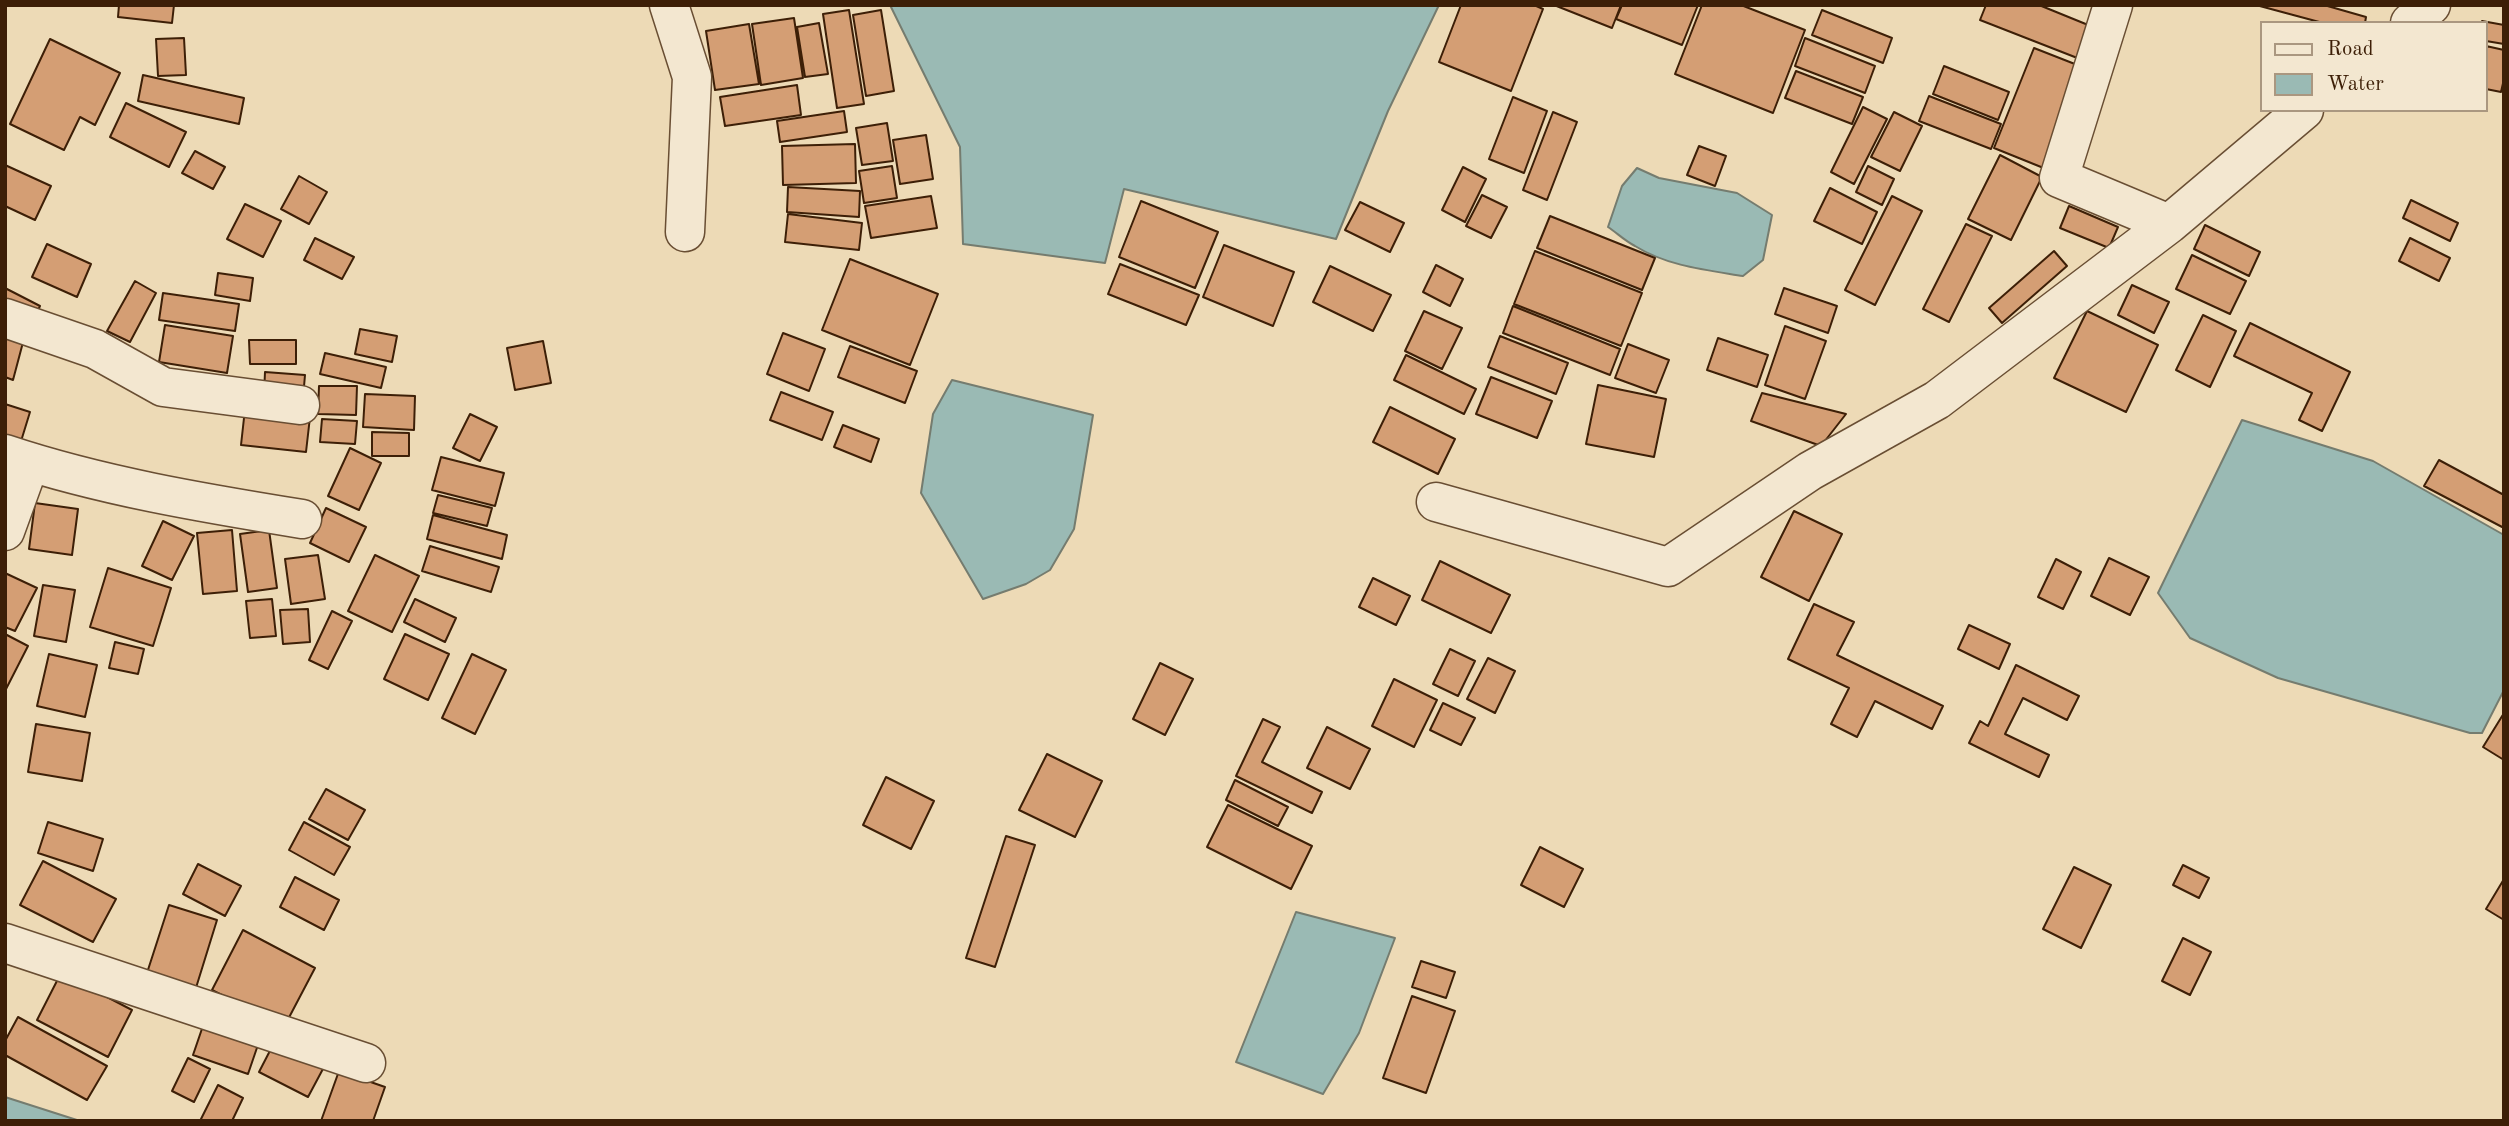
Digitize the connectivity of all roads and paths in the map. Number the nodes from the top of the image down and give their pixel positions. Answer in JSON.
{"nodes":[{"id":1,"x":669,"y":5,"type":"edge"},
{"id":2,"x":2113,"y":5,"type":"edge"},
{"id":3,"x":2431,"y":5,"type":"edge"},
{"id":4,"x":2412,"y":21,"type":"edge"},
{"id":5,"x":2302,"y":112,"type":"edge"},
{"id":6,"x":2169,"y":224,"type":"junction"},
{"id":7,"x":685,"y":232,"type":"dead end"},
{"id":8,"x":5,"y":318,"type":"edge"},
{"id":9,"x":300,"y":405,"type":"dead end"},
{"id":10,"x":18,"y":458,"type":"edge"},
{"id":11,"x":1436,"y":502,"type":"dead end"},
{"id":12,"x":302,"y":519,"type":"dead end"},
{"id":13,"x":5,"y":530,"type":"edge"},
{"id":14,"x":5,"y":943,"type":"edge"},
{"id":15,"x":366,"y":1063,"type":"dead end"}],
"edges":[{"from":1,"to":7,"type":"street"},
{"from":2,"to":6,"type":"street"},
{"from":3,"to":4,"type":"street"},
{"from":5,"to":6,"type":"street"},
{"from":6,"to":11,"type":"street"},
{"from":8,"to":9,"type":"street"},
{"from":10,"to":12,"type":"street"},
{"from":10,"to":13,"type":"street"},
{"from":14,"to":15,"type":"street"}]}
